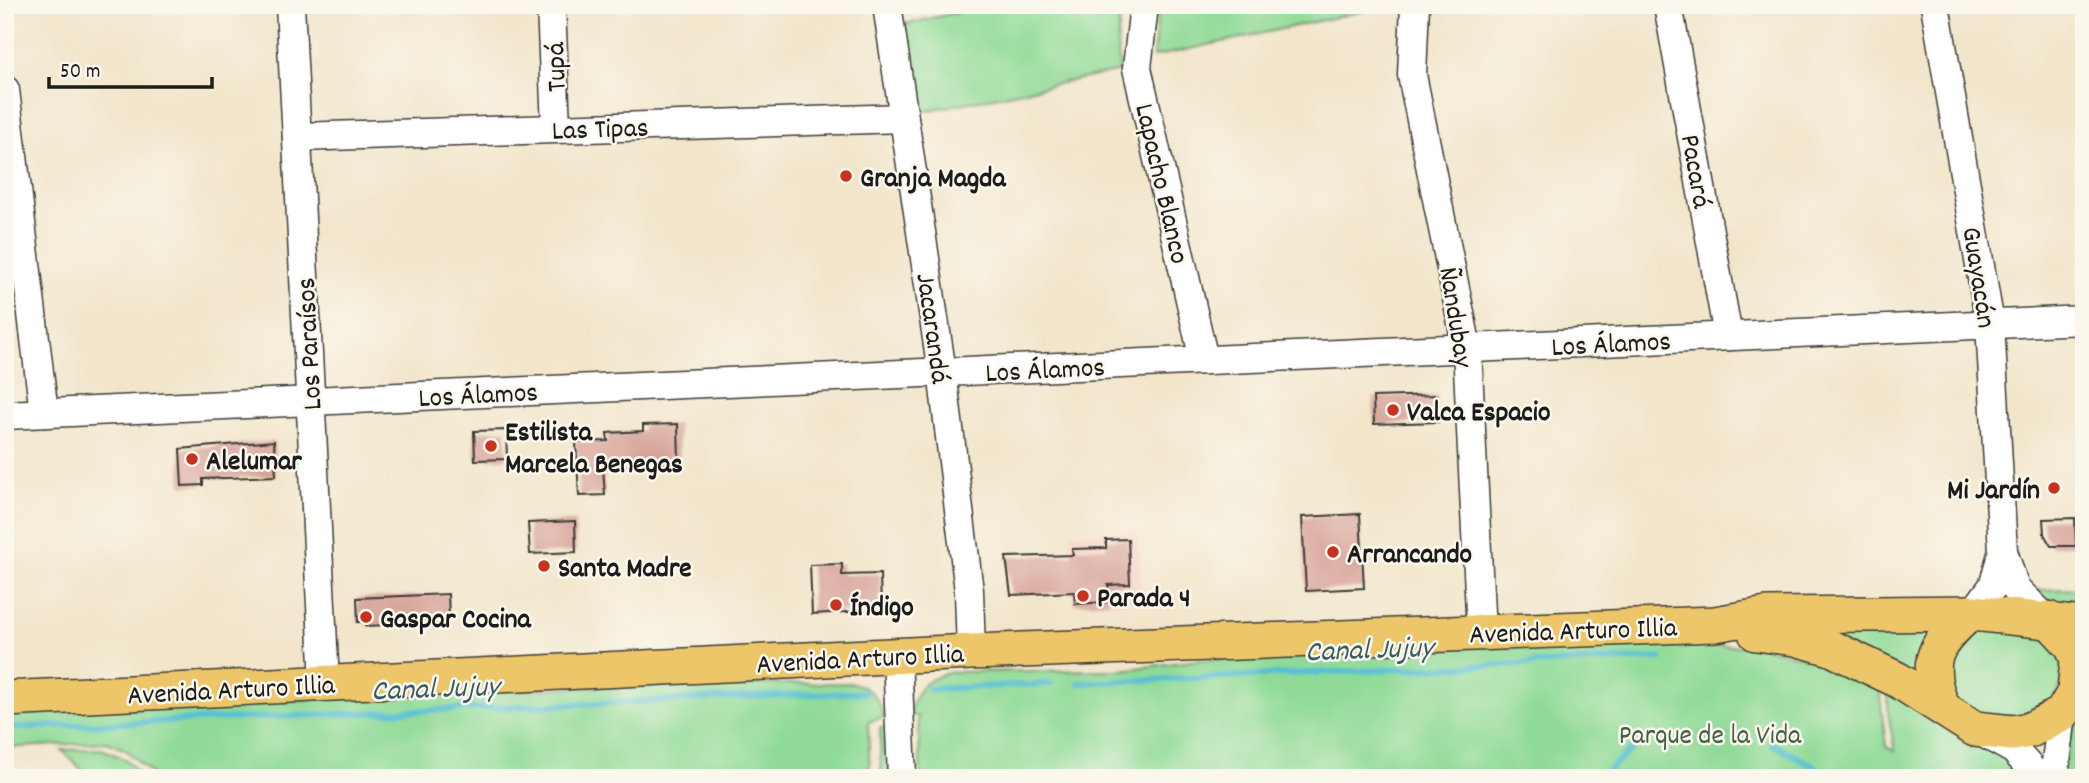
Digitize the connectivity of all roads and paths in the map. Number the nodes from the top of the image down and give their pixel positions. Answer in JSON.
{"nodes":[{"id":1,"x":290,"y":5,"type":"edge"},
{"id":2,"x":551,"y":5,"type":"edge"},
{"id":3,"x":887,"y":5,"type":"edge"},
{"id":4,"x":1144,"y":5,"type":"edge"},
{"id":5,"x":1415,"y":5,"type":"edge"},
{"id":6,"x":1668,"y":5,"type":"edge"},
{"id":7,"x":1935,"y":5,"type":"edge"},
{"id":8,"x":5,"y":90,"type":"edge"},
{"id":9,"x":904,"y":118,"type":"junction"},
{"id":10,"x":556,"y":128,"type":"junction"},
{"id":11,"x":297,"y":136,"type":"junction"},
{"id":12,"x":2084,"y":320,"type":"edge"},
{"id":13,"x":1990,"y":324,"type":"junction"},
{"id":14,"x":1728,"y":336,"type":"junction"},
{"id":15,"x":1466,"y":348,"type":"junction"},
{"id":16,"x":1204,"y":360,"type":"junction"},
{"id":17,"x":943,"y":372,"type":"junction"},
{"id":18,"x":310,"y":401,"type":"junction"},
{"id":19,"x":44,"y":413,"type":"junction"},
{"id":20,"x":5,"y":415,"type":"edge"},
{"id":21,"x":2003,"y":551,"type":"junction"},
{"id":22,"x":1972,"y":613,"type":"junction"},
{"id":23,"x":2046,"y":619,"type":"junction"},
{"id":24,"x":1715,"y":624,"type":"junction"},
{"id":25,"x":2084,"y":625,"type":"edge"},
{"id":26,"x":1481,"y":633,"type":"junction"},
{"id":27,"x":971,"y":652,"type":"junction"},
{"id":28,"x":897,"y":655,"type":"junction"},
{"id":29,"x":324,"y":683,"type":"junction"},
{"id":30,"x":2073,"y":697,"type":"edge"},
{"id":31,"x":5,"y":699,"type":"edge"},
{"id":32,"x":1941,"y":705,"type":"junction"},
{"id":33,"x":1975,"y":729,"type":"junction"},
{"id":34,"x":902,"y":778,"type":"edge"},
{"id":35,"x":2039,"y":778,"type":"edge"},
{"id":36,"x":2054,"y":778,"type":"edge"}],
"edges":[{"from":1,"to":11,"type":"street","name":"Los Paraísos"},
{"from":2,"to":10,"type":"street","name":"Tupá"},
{"from":3,"to":9,"type":"street","name":"Jacarandá"},
{"from":4,"to":16,"type":"street","name":"Lapacho Blanco"},
{"from":5,"to":15,"type":"street","name":"Ñandubay"},
{"from":6,"to":14,"type":"street","name":"Pacará"},
{"from":7,"to":13,"type":"street","name":"Guayacán"},
{"from":8,"to":19,"type":"street"},
{"from":9,"to":10,"type":"street","name":"Las Tipas"},
{"from":9,"to":17,"type":"street","name":"Jacarandá"},
{"from":10,"to":11,"type":"street","name":"Las Tipas"},
{"from":11,"to":18,"type":"street","name":"Los Paraísos"},
{"from":12,"to":13,"type":"street","name":"Los Álamos"},
{"from":13,"to":14,"type":"street","name":"Los Álamos"},
{"from":13,"to":21,"type":"street","name":"Guayacán"},
{"from":14,"to":15,"type":"street","name":"Los Álamos"},
{"from":15,"to":16,"type":"street","name":"Los Álamos"},
{"from":15,"to":26,"type":"street","name":"Ñandubay"},
{"from":16,"to":17,"type":"street","name":"Los Álamos"},
{"from":17,"to":18,"type":"street","name":"Los Álamos"},
{"from":17,"to":27,"type":"street","name":"Jacarandá"},
{"from":18,"to":19,"type":"street","name":"Los Álamos"},
{"from":18,"to":29,"type":"street","name":"Los Paraísos"},
{"from":19,"to":20,"type":"street","name":"Los Álamos"},
{"from":21,"to":22,"type":"street","name":"Guayacán"},
{"from":21,"to":23,"type":"street","name":"Guayacán"},
{"from":22,"to":23,"type":"main road"},
{"from":22,"to":24,"type":"main road","name":"Avenida Arturo Illia"},
{"from":22,"to":32,"type":"main road"},
{"from":23,"to":25,"type":"main road"},
{"from":23,"to":30,"type":"main road"},
{"from":24,"to":26,"type":"main road","name":"Avenida Arturo Illia"},
{"from":24,"to":32,"type":"main road","name":"Avenida Arturo Illia"},
{"from":26,"to":27,"type":"main road","name":"Avenida Arturo Illia"},
{"from":27,"to":28,"type":"main road","name":"Avenida Arturo Illia"},
{"from":28,"to":29,"type":"main road","name":"Avenida Arturo Illia"},
{"from":28,"to":34,"type":"street"},
{"from":29,"to":31,"type":"main road","name":"Avenida Arturo Illia"},
{"from":30,"to":33,"type":"main road"},
{"from":30,"to":36,"type":"street"},
{"from":32,"to":33,"type":"main road"},
{"from":33,"to":35,"type":"street"}]}
